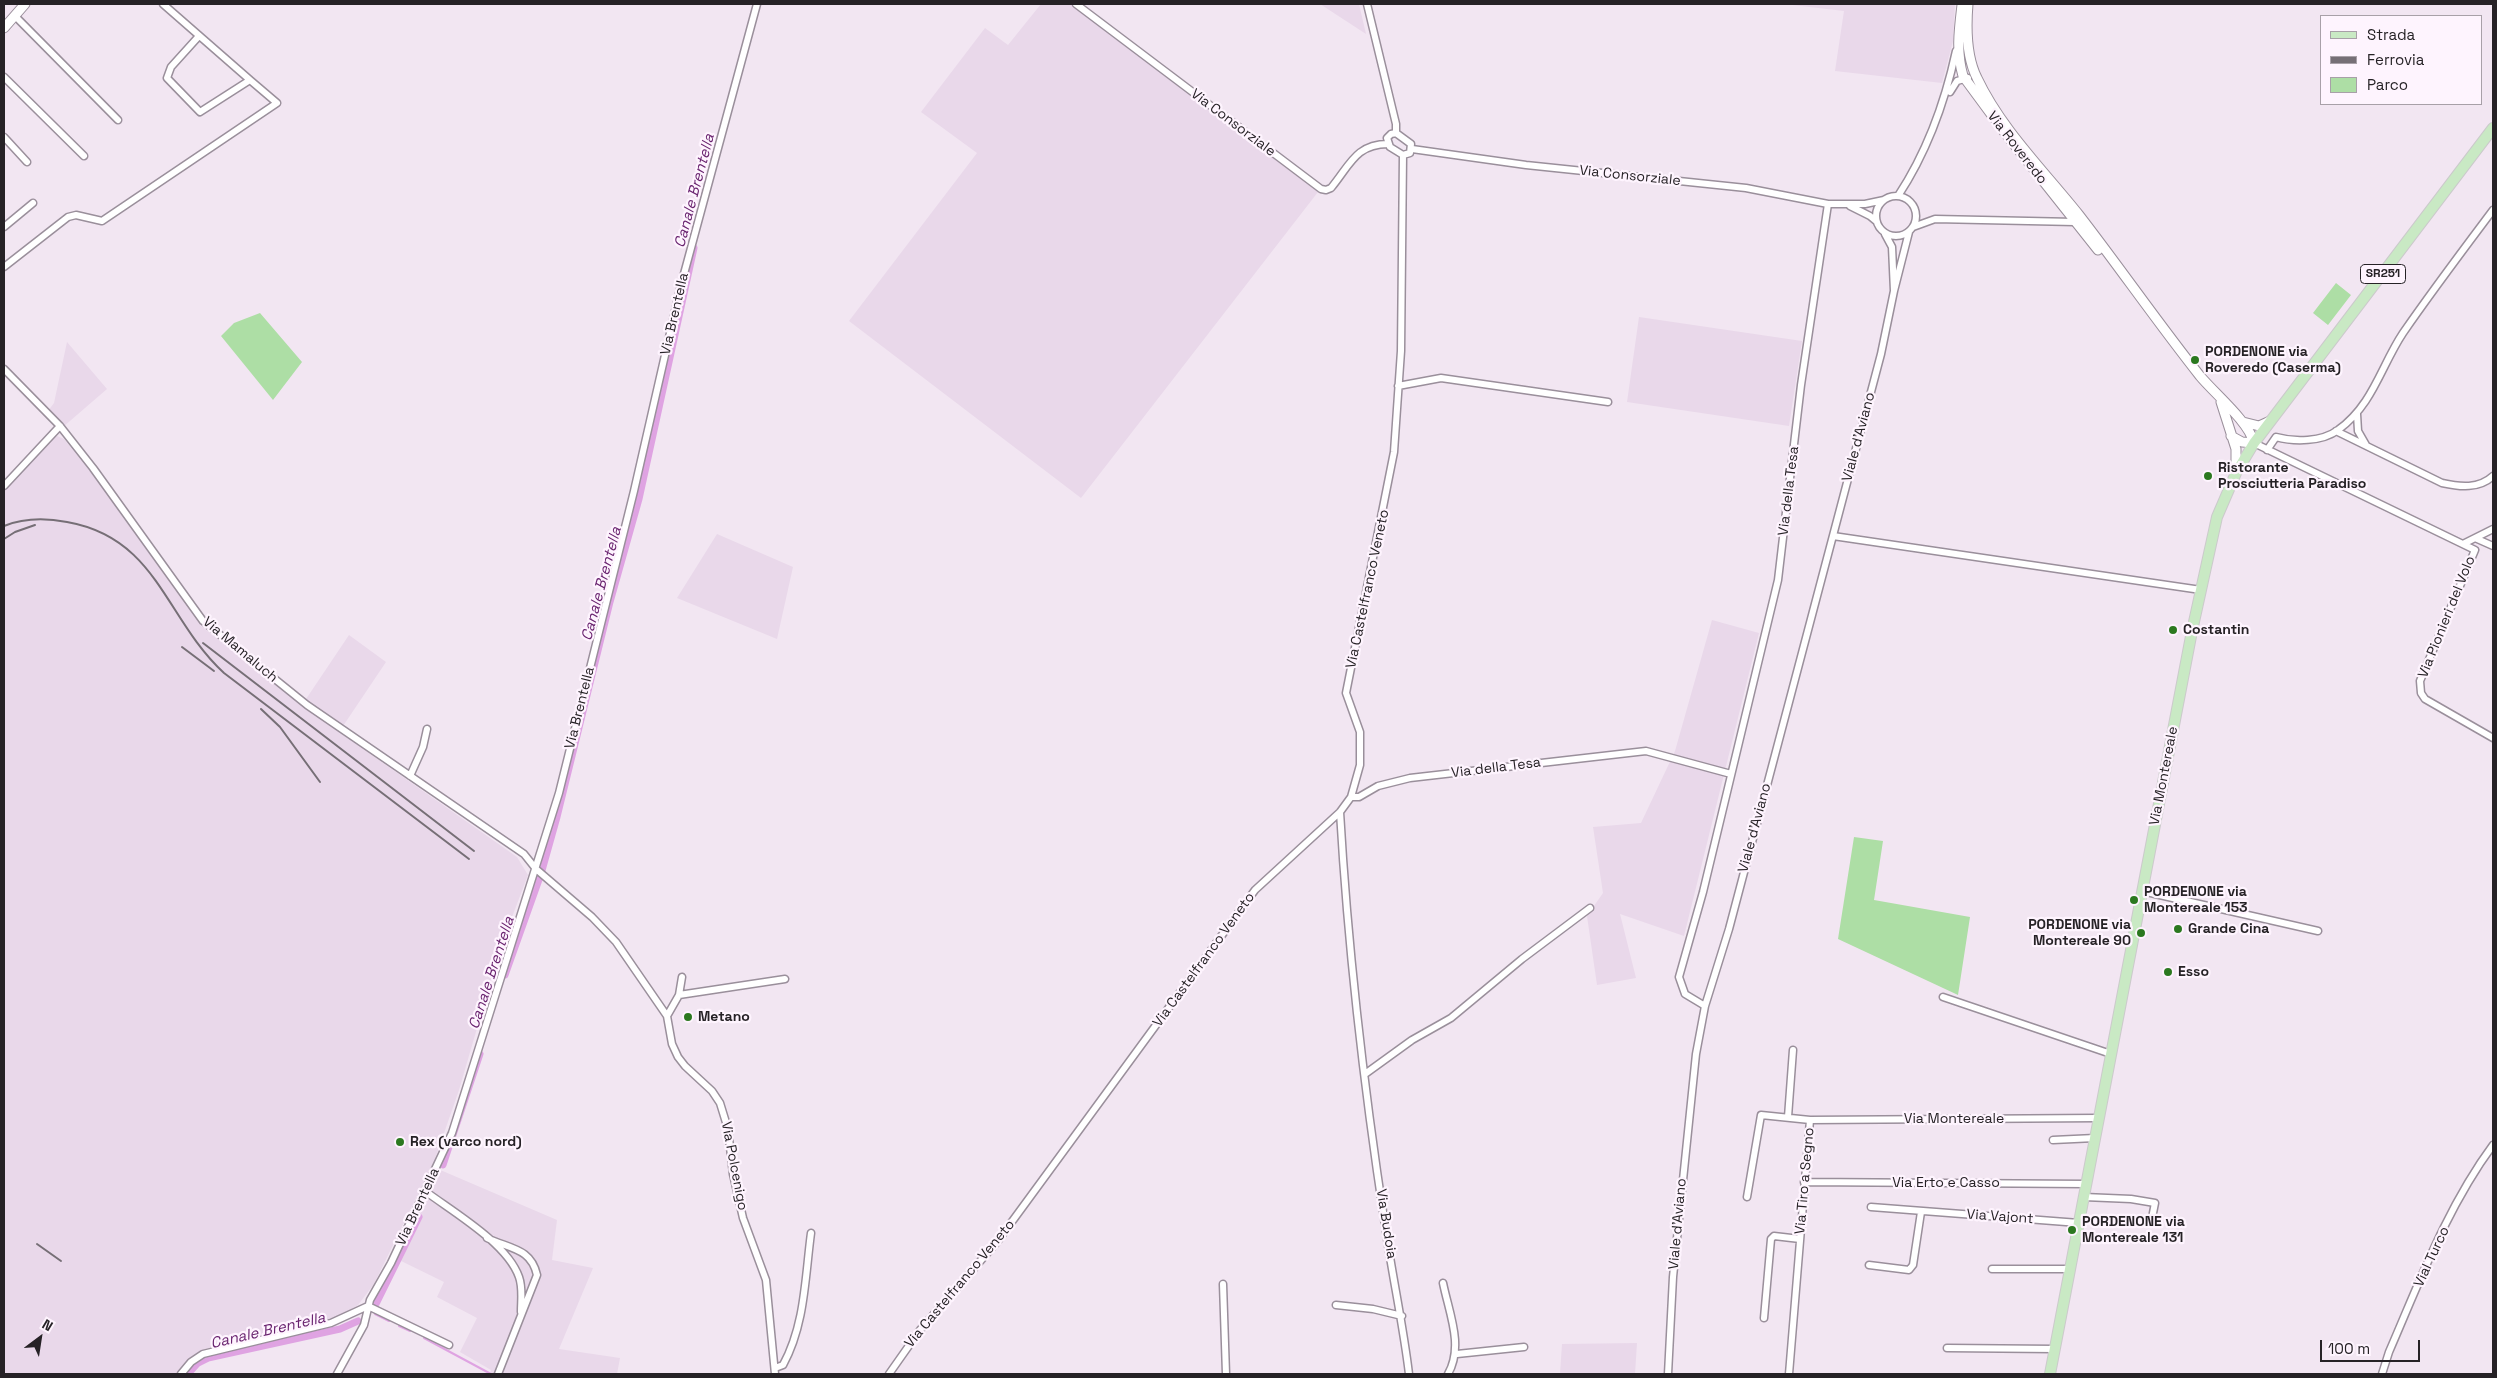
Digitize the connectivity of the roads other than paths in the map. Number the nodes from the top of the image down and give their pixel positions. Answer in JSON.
{"nodes":[{"id":1,"x":26,"y":4,"type":"edge"},
{"id":2,"x":163,"y":4,"type":"edge"},
{"id":3,"x":757,"y":4,"type":"edge"},
{"id":4,"x":1076,"y":4,"type":"edge"},
{"id":5,"x":1367,"y":4,"type":"edge"},
{"id":6,"x":1963,"y":4,"type":"edge"},
{"id":7,"x":1968,"y":4,"type":"edge"},
{"id":8,"x":15,"y":16,"type":"junction"},
{"id":9,"x":4,"y":27,"type":"edge"},
{"id":10,"x":200,"y":36,"type":"junction"},
{"id":11,"x":1958,"y":45,"type":"junction"},
{"id":12,"x":4,"y":77,"type":"edge"},
{"id":13,"x":1965,"y":79,"type":"junction"},
{"id":14,"x":250,"y":80,"type":"junction"},
{"id":15,"x":1939,"y":113,"type":"junction"},
{"id":16,"x":118,"y":120,"type":"dead end"},
{"id":17,"x":2493,"y":128,"type":"edge"},
{"id":18,"x":2010,"y":130,"type":"junction"},
{"id":19,"x":1396,"y":133,"type":"junction"},
{"id":20,"x":4,"y":137,"type":"edge"},
{"id":21,"x":1388,"y":144,"type":"junction"},
{"id":22,"x":1412,"y":149,"type":"junction"},
{"id":23,"x":1403,"y":154,"type":"junction"},
{"id":24,"x":84,"y":156,"type":"dead end"},
{"id":25,"x":27,"y":162,"type":"dead end"},
{"id":26,"x":2048,"y":176,"type":"junction"},
{"id":27,"x":1898,"y":196,"type":"junction"},
{"id":28,"x":1884,"y":200,"type":"junction"},
{"id":29,"x":33,"y":203,"type":"dead end"},
{"id":30,"x":1828,"y":204,"type":"junction"},
{"id":31,"x":1847,"y":205,"type":"junction"},
{"id":32,"x":2063,"y":208,"type":"junction"},
{"id":33,"x":2493,"y":210,"type":"edge"},
{"id":34,"x":2048,"y":220,"type":"junction"},
{"id":35,"x":1876,"y":222,"type":"junction"},
{"id":36,"x":2074,"y":222,"type":"junction"},
{"id":37,"x":4,"y":227,"type":"edge"},
{"id":38,"x":1911,"y":230,"type":"junction"},
{"id":39,"x":1885,"y":234,"type":"junction"},
{"id":40,"x":4,"y":267,"type":"edge"},
{"id":41,"x":2120,"y":273,"type":"junction"},
{"id":42,"x":1894,"y":291,"type":"junction"},
{"id":43,"x":4,"y":369,"type":"edge"},
{"id":44,"x":1398,"y":386,"type":"junction"},
{"id":45,"x":2220,"y":400,"type":"junction"},
{"id":46,"x":1608,"y":402,"type":"dead end"},
{"id":47,"x":2357,"y":414,"type":"junction"},
{"id":48,"x":2272,"y":419,"type":"junction"},
{"id":49,"x":2243,"y":422,"type":"junction"},
{"id":50,"x":60,"y":426,"type":"junction"},
{"id":51,"x":2336,"y":432,"type":"junction"},
{"id":52,"x":2232,"y":436,"type":"junction"},
{"id":53,"x":2254,"y":443,"type":"junction"},
{"id":54,"x":2366,"y":445,"type":"junction"},
{"id":55,"x":2267,"y":450,"type":"junction"},
{"id":56,"x":2236,"y":473,"type":"junction"},
{"id":57,"x":2493,"y":476,"type":"edge"},
{"id":58,"x":4,"y":486,"type":"edge"},
{"id":59,"x":2493,"y":529,"type":"edge"},
{"id":60,"x":1833,"y":536,"type":"junction"},
{"id":61,"x":2475,"y":538,"type":"junction"},
{"id":62,"x":2463,"y":544,"type":"junction"},
{"id":63,"x":2493,"y":546,"type":"edge"},
{"id":64,"x":2200,"y":590,"type":"junction"},
{"id":65,"x":427,"y":729,"type":"dead end"},
{"id":66,"x":2493,"y":738,"type":"edge"},
{"id":67,"x":1731,"y":774,"type":"junction"},
{"id":68,"x":410,"y":776,"type":"junction"},
{"id":69,"x":1351,"y":797,"type":"junction"},
{"id":70,"x":1340,"y":812,"type":"junction"},
{"id":71,"x":536,"y":869,"type":"junction"},
{"id":72,"x":563,"y":890,"type":"joint"},
{"id":73,"x":2142,"y":891,"type":"junction"},
{"id":74,"x":1590,"y":908,"type":"dead end"},
{"id":75,"x":2318,"y":931,"type":"dead end"},
{"id":76,"x":682,"y":977,"type":"dead end"},
{"id":77,"x":785,"y":978,"type":"dead end"},
{"id":78,"x":679,"y":995,"type":"junction"},
{"id":79,"x":1943,"y":997,"type":"dead end"},
{"id":80,"x":1705,"y":1006,"type":"junction"},
{"id":81,"x":667,"y":1016,"type":"junction"},
{"id":82,"x":1793,"y":1050,"type":"dead end"},
{"id":83,"x":2111,"y":1054,"type":"junction"},
{"id":84,"x":1365,"y":1074,"type":"junction"},
{"id":85,"x":1788,"y":1117,"type":"junction"},
{"id":86,"x":2099,"y":1118,"type":"junction"},
{"id":87,"x":1810,"y":1120,"type":"junction"},
{"id":88,"x":2095,"y":1138,"type":"junction"},
{"id":89,"x":2053,"y":1140,"type":"dead end"},
{"id":90,"x":2493,"y":1145,"type":"edge"},
{"id":91,"x":1804,"y":1182,"type":"junction"},
{"id":92,"x":2087,"y":1184,"type":"junction"},
{"id":93,"x":425,"y":1191,"type":"junction"},
{"id":94,"x":1747,"y":1197,"type":"dead end"},
{"id":95,"x":2084,"y":1197,"type":"junction"},
{"id":96,"x":1871,"y":1207,"type":"dead end"},
{"id":97,"x":1921,"y":1212,"type":"junction"},
{"id":98,"x":2152,"y":1218,"type":"dead end"},
{"id":99,"x":2079,"y":1223,"type":"junction"},
{"id":100,"x":811,"y":1233,"type":"dead end"},
{"id":101,"x":487,"y":1238,"type":"junction"},
{"id":102,"x":1800,"y":1239,"type":"junction"},
{"id":103,"x":513,"y":1249,"type":"junction"},
{"id":104,"x":507,"y":1257,"type":"junction"},
{"id":105,"x":1869,"y":1265,"type":"dead end"},
{"id":106,"x":1992,"y":1269,"type":"dead end"},
{"id":107,"x":2070,"y":1270,"type":"junction"},
{"id":108,"x":1442,"y":1283,"type":"dead end"},
{"id":109,"x":1223,"y":1284,"type":"dead end"},
{"id":110,"x":1336,"y":1305,"type":"dead end"},
{"id":111,"x":368,"y":1306,"type":"junction"},
{"id":112,"x":521,"y":1314,"type":"junction"},
{"id":113,"x":1402,"y":1316,"type":"junction"},
{"id":114,"x":1764,"y":1318,"type":"dead end"},
{"id":115,"x":449,"y":1345,"type":"dead end"},
{"id":116,"x":1524,"y":1347,"type":"dead end"},
{"id":117,"x":1947,"y":1348,"type":"dead end"},
{"id":118,"x":2055,"y":1349,"type":"junction"},
{"id":119,"x":1457,"y":1354,"type":"junction"},
{"id":120,"x":775,"y":1371,"type":"edge"},
{"id":121,"x":182,"y":1374,"type":"edge"},
{"id":122,"x":337,"y":1374,"type":"edge"},
{"id":123,"x":498,"y":1374,"type":"edge"},
{"id":124,"x":889,"y":1374,"type":"edge"},
{"id":125,"x":1226,"y":1374,"type":"edge"},
{"id":126,"x":1409,"y":1374,"type":"edge"},
{"id":127,"x":1448,"y":1374,"type":"edge"},
{"id":128,"x":1668,"y":1374,"type":"edge"},
{"id":129,"x":1789,"y":1374,"type":"edge"},
{"id":130,"x":2050,"y":1374,"type":"edge"},
{"id":131,"x":2382,"y":1374,"type":"edge"}],
"edges":[{"from":1,"to":8,"type":"main road"},
{"from":2,"to":10,"type":"street"},
{"from":3,"to":71,"type":"street","name":"Via Brentella"},
{"from":4,"to":21,"type":"street","name":"Via Consorziale"},
{"from":5,"to":19,"type":"street"},
{"from":6,"to":11,"type":"main road","name":"Via Roveredo"},
{"from":7,"to":18,"type":"main road","name":"Via Roveredo"},
{"from":8,"to":9,"type":"main road"},
{"from":8,"to":16,"type":"street"},
{"from":10,"to":14,"type":"street"},
{"from":10,"to":14,"type":"street"},
{"from":11,"to":13,"type":"main road","name":"Via Roveredo"},
{"from":11,"to":15,"type":"street"},
{"from":12,"to":24,"type":"street"},
{"from":13,"to":15,"type":"street"},
{"from":13,"to":18,"type":"street"},
{"from":13,"to":32,"type":"main road","name":"Via Roveredo"},
{"from":14,"to":40,"type":"street"},
{"from":15,"to":27,"type":"street"},
{"from":17,"to":48,"type":"main road","number":"SR251"},
{"from":18,"to":26,"type":"main road","name":"Via Roveredo"},
{"from":19,"to":21,"type":"street"},
{"from":19,"to":22,"type":"street"},
{"from":20,"to":25,"type":"street"},
{"from":21,"to":23,"type":"street"},
{"from":22,"to":23,"type":"street"},
{"from":22,"to":30,"type":"street","name":"Via Consorziale"},
{"from":23,"to":44,"type":"street","name":"Via Castelfranco Veneto"},
{"from":26,"to":32,"type":"street"},
{"from":26,"to":41,"type":"main road","name":"Via Roveredo"},
{"from":27,"to":28,"type":"street"},
{"from":27,"to":38,"type":"street","name":"Viale d'Aviano"},
{"from":28,"to":31,"type":"street","name":"Via Consorziale"},
{"from":28,"to":35,"type":"street"},
{"from":29,"to":37,"type":"street"},
{"from":30,"to":31,"type":"street","name":"Via Consorziale"},
{"from":30,"to":67,"type":"street","name":"Via della Tesa"},
{"from":31,"to":35,"type":"street","name":"Via Consorziale"},
{"from":32,"to":34,"type":"street"},
{"from":32,"to":36,"type":"main road","name":"Via Roveredo"},
{"from":33,"to":47,"type":"street"},
{"from":34,"to":36,"type":"street"},
{"from":34,"to":38,"type":"street"},
{"from":35,"to":39,"type":"street","name":"Viale d'Aviano"},
{"from":36,"to":41,"type":"main road","name":"Via Roveredo"},
{"from":38,"to":39,"type":"street"},
{"from":38,"to":42,"type":"street","name":"Viale d'Aviano"},
{"from":39,"to":42,"type":"street","name":"Viale d'Aviano"},
{"from":41,"to":45,"type":"main road","name":"Via Roveredo"},
{"from":42,"to":60,"type":"street","name":"Viale d'Aviano"},
{"from":43,"to":50,"type":"street","name":"Via Mamaluch"},
{"from":44,"to":46,"type":"street"},
{"from":44,"to":69,"type":"street","name":"Via Castelfranco Veneto"},
{"from":45,"to":49,"type":"main road","name":"Via Roveredo"},
{"from":45,"to":52,"type":"main road","name":"Via Roveredo"},
{"from":47,"to":51,"type":"street"},
{"from":47,"to":54,"type":"street"},
{"from":48,"to":49,"type":"main road"},
{"from":48,"to":53,"type":"main road","number":"SR251"},
{"from":49,"to":53,"type":"main road","name":"Via Roveredo"},
{"from":50,"to":58,"type":"street"},
{"from":50,"to":68,"type":"street","name":"Via Mamaluch"},
{"from":51,"to":54,"type":"street"},
{"from":51,"to":55,"type":"street"},
{"from":52,"to":53,"type":"main road"},
{"from":52,"to":56,"type":"main road","name":"Via Roveredo"},
{"from":53,"to":55,"type":"street","name":"Via Pionieri del Volo"},
{"from":53,"to":56,"type":"main road","name":"Via Montereale","number":"SR251"},
{"from":54,"to":57,"type":"street"},
{"from":55,"to":62,"type":"street","name":"Via Pionieri del Volo"},
{"from":56,"to":64,"type":"main road","name":"Via Montereale","number":"SR251"},
{"from":59,"to":61,"type":"street"},
{"from":60,"to":64,"type":"street"},
{"from":60,"to":80,"type":"street","name":"Viale d'Aviano"},
{"from":61,"to":62,"type":"street"},
{"from":61,"to":63,"type":"street"},
{"from":62,"to":66,"type":"street","name":"Via Pionieri del Volo"},
{"from":64,"to":73,"type":"main road","name":"Via Montereale","number":"SR251"},
{"from":65,"to":68,"type":"street"},
{"from":67,"to":69,"type":"street","name":"Via della Tesa"},
{"from":67,"to":80,"type":"street","name":"Via della Tesa"},
{"from":68,"to":71,"type":"street","name":"Via Mamaluch"},
{"from":69,"to":70,"type":"street","name":"Via Castelfranco Veneto"},
{"from":70,"to":84,"type":"street","name":"Via Budoia"},
{"from":70,"to":124,"type":"street","name":"Via Castelfranco Veneto"},
{"from":71,"to":72,"type":"street","name":"Via Mamaluch"},
{"from":71,"to":93,"type":"street","name":"Via Brentella"},
{"from":72,"to":81,"type":"street","name":"Via Polcenigo"},
{"from":73,"to":75,"type":"street"},
{"from":73,"to":83,"type":"main road","name":"Via Montereale","number":"SR251"},
{"from":74,"to":84,"type":"street"},
{"from":76,"to":78,"type":"street"},
{"from":77,"to":78,"type":"street"},
{"from":78,"to":81,"type":"street"},
{"from":79,"to":83,"type":"street"},
{"from":80,"to":128,"type":"street","name":"Viale d'Aviano"},
{"from":81,"to":120,"type":"street","name":"Via Polcenigo"},
{"from":82,"to":85,"type":"street"},
{"from":83,"to":86,"type":"main road","name":"Via Montereale","number":"SR251"},
{"from":84,"to":113,"type":"street","name":"Via Budoia"},
{"from":85,"to":87,"type":"street","name":"Via Tiro a Segno"},
{"from":85,"to":94,"type":"street","name":"Via Tiro a Segno"},
{"from":86,"to":87,"type":"street","name":"Via Montereale"},
{"from":86,"to":88,"type":"main road","name":"Via Montereale","number":"SR251"},
{"from":87,"to":91,"type":"street","name":"Via Tiro a Segno"},
{"from":88,"to":89,"type":"street"},
{"from":88,"to":92,"type":"main road","name":"Via Montereale","number":"SR251"},
{"from":90,"to":131,"type":"street","name":"Vial Turco"},
{"from":91,"to":92,"type":"street","name":"Via Erto e Casso"},
{"from":91,"to":102,"type":"street","name":"Via Tiro a Segno"},
{"from":92,"to":95,"type":"main road","name":"Via Montereale","number":"SR251"},
{"from":93,"to":101,"type":"street"},
{"from":93,"to":111,"type":"street","name":"Via Brentella"},
{"from":95,"to":98,"type":"street"},
{"from":95,"to":99,"type":"main road","name":"Via Montereale","number":"SR251"},
{"from":96,"to":97,"type":"street","name":"Via Vajont"},
{"from":97,"to":99,"type":"street","name":"Via Vajont"},
{"from":97,"to":105,"type":"street"},
{"from":99,"to":107,"type":"main road","name":"Via Montereale","number":"SR251"},
{"from":100,"to":120,"type":"street"},
{"from":101,"to":103,"type":"street"},
{"from":101,"to":104,"type":"street"},
{"from":102,"to":114,"type":"street"},
{"from":102,"to":129,"type":"street","name":"Via Tiro a Segno"},
{"from":103,"to":104,"type":"street"},
{"from":103,"to":112,"type":"street"},
{"from":104,"to":112,"type":"street"},
{"from":106,"to":107,"type":"street"},
{"from":107,"to":118,"type":"main road","name":"Via Montereale","number":"SR251"},
{"from":108,"to":119,"type":"street"},
{"from":109,"to":125,"type":"street"},
{"from":110,"to":113,"type":"street"},
{"from":111,"to":115,"type":"street"},
{"from":111,"to":121,"type":"street"},
{"from":111,"to":122,"type":"street"},
{"from":112,"to":123,"type":"street"},
{"from":113,"to":126,"type":"street","name":"Via Budoia"},
{"from":116,"to":119,"type":"street"},
{"from":117,"to":118,"type":"street"},
{"from":118,"to":130,"type":"main road","name":"Via Montereale","number":"SR251"},
{"from":119,"to":127,"type":"street"}]}
